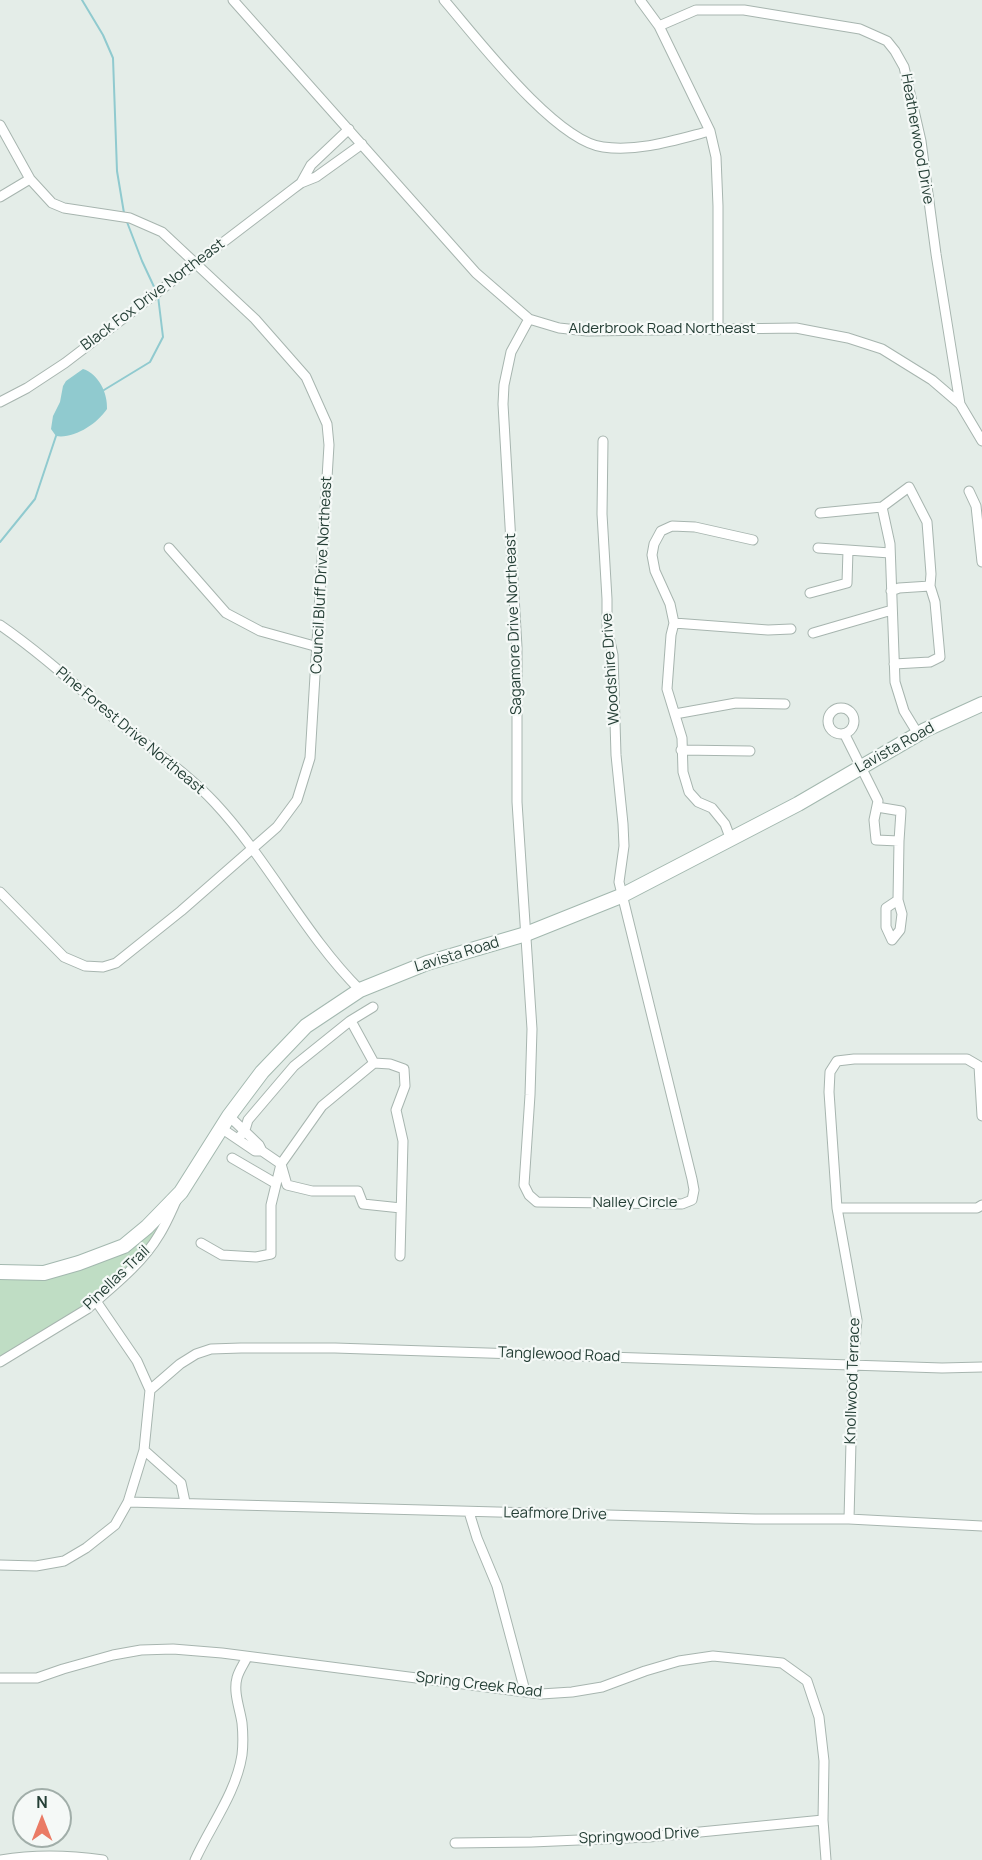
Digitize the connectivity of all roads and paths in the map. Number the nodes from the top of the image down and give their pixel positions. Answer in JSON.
{"nodes":[{"id":1,"x":233,"y":0,"type":"edge"},
{"id":2,"x":444,"y":0,"type":"edge"},
{"id":3,"x":640,"y":0,"type":"edge"},
{"id":4,"x":659,"y":27,"type":"junction"},
{"id":5,"x":0,"y":125,"type":"edge"},
{"id":6,"x":349,"y":129,"type":"junction"},
{"id":7,"x":710,"y":131,"type":"junction"},
{"id":8,"x":362,"y":144,"type":"junction"},
{"id":9,"x":30,"y":179,"type":"junction"},
{"id":10,"x":301,"y":183,"type":"junction"},
{"id":11,"x":0,"y":197,"type":"edge"},
{"id":12,"x":195,"y":262,"type":"junction"},
{"id":13,"x":529,"y":319,"type":"junction"},
{"id":14,"x":718,"y":330,"type":"junction"},
{"id":15,"x":0,"y":402,"type":"edge"},
{"id":16,"x":960,"y":404,"type":"junction"},
{"id":17,"x":603,"y":441,"type":"dead end"},
{"id":18,"x":982,"y":441,"type":"edge"},
{"id":19,"x":969,"y":491,"type":"dead end"},
{"id":20,"x":882,"y":507,"type":"junction"},
{"id":21,"x":820,"y":513,"type":"dead end"},
{"id":22,"x":753,"y":540,"type":"dead end"},
{"id":23,"x":169,"y":548,"type":"dead end"},
{"id":24,"x":818,"y":548,"type":"dead end"},
{"id":25,"x":848,"y":550,"type":"junction"},
{"id":26,"x":890,"y":553,"type":"junction"},
{"id":27,"x":982,"y":562,"type":"edge"},
{"id":28,"x":930,"y":586,"type":"junction"},
{"id":29,"x":891,"y":591,"type":"junction"},
{"id":30,"x":810,"y":593,"type":"dead end"},
{"id":31,"x":892,"y":610,"type":"junction"},
{"id":32,"x":674,"y":623,"type":"junction"},
{"id":33,"x":0,"y":625,"type":"edge"},
{"id":34,"x":791,"y":629,"type":"dead end"},
{"id":35,"x":813,"y":633,"type":"dead end"},
{"id":36,"x":318,"y":647,"type":"junction"},
{"id":37,"x":894,"y":664,"type":"junction"},
{"id":38,"x":785,"y":704,"type":"dead end"},
{"id":39,"x":982,"y":704,"type":"edge"},
{"id":40,"x":675,"y":714,"type":"junction"},
{"id":41,"x":918,"y":734,"type":"junction"},
{"id":42,"x":845,"y":735,"type":"junction"},
{"id":43,"x":681,"y":750,"type":"junction"},
{"id":44,"x":750,"y":751,"type":"dead end"},
{"id":45,"x":862,"y":766,"type":"junction"},
{"id":46,"x":877,"y":807,"type":"junction"},
{"id":47,"x":731,"y":840,"type":"junction"},
{"id":48,"x":899,"y":841,"type":"junction"},
{"id":49,"x":253,"y":849,"type":"junction"},
{"id":50,"x":0,"y":892,"type":"edge"},
{"id":51,"x":621,"y":896,"type":"junction"},
{"id":52,"x":898,"y":900,"type":"dead end"},
{"id":53,"x":526,"y":934,"type":"junction"},
{"id":54,"x":360,"y":990,"type":"junction"},
{"id":55,"x":373,"y":1007,"type":"dead end"},
{"id":56,"x":351,"y":1020,"type":"junction"},
{"id":57,"x":374,"y":1063,"type":"junction"},
{"id":58,"x":229,"y":1116,"type":"junction"},
{"id":59,"x":982,"y":1116,"type":"edge"},
{"id":60,"x":221,"y":1128,"type":"junction"},
{"id":61,"x":245,"y":1130,"type":"junction"},
{"id":62,"x":238,"y":1139,"type":"junction"},
{"id":63,"x":262,"y":1151,"type":"junction"},
{"id":64,"x":231,"y":1158,"type":"dead end"},
{"id":65,"x":281,"y":1164,"type":"junction"},
{"id":66,"x":275,"y":1183,"type":"junction"},
{"id":67,"x":181,"y":1192,"type":"junction"},
{"id":68,"x":982,"y":1205,"type":"edge"},
{"id":69,"x":402,"y":1208,"type":"junction"},
{"id":70,"x":837,"y":1208,"type":"junction"},
{"id":71,"x":201,"y":1243,"type":"dead end"},
{"id":72,"x":400,"y":1256,"type":"dead end"},
{"id":73,"x":0,"y":1272,"type":"edge"},
{"id":74,"x":96,"y":1301,"type":"junction"},
{"id":75,"x":0,"y":1362,"type":"edge"},
{"id":76,"x":854,"y":1365,"type":"junction"},
{"id":77,"x":982,"y":1367,"type":"edge"},
{"id":78,"x":150,"y":1390,"type":"junction"},
{"id":79,"x":144,"y":1450,"type":"junction"},
{"id":80,"x":128,"y":1502,"type":"junction"},
{"id":81,"x":185,"y":1502,"type":"junction"},
{"id":82,"x":469,"y":1512,"type":"junction"},
{"id":83,"x":849,"y":1519,"type":"junction"},
{"id":84,"x":982,"y":1526,"type":"edge"},
{"id":85,"x":0,"y":1565,"type":"edge"},
{"id":86,"x":247,"y":1657,"type":"junction"},
{"id":87,"x":0,"y":1678,"type":"edge"},
{"id":88,"x":525,"y":1691,"type":"junction"},
{"id":89,"x":823,"y":1820,"type":"junction"},
{"id":90,"x":455,"y":1843,"type":"dead end"},
{"id":91,"x":1,"y":1860,"type":"edge"},
{"id":92,"x":103,"y":1860,"type":"edge"},
{"id":93,"x":195,"y":1860,"type":"edge"},
{"id":94,"x":826,"y":1860,"type":"edge"}],
"edges":[{"from":1,"to":6,"type":"street","name":"Alderbrook Road Northeast"},
{"from":2,"to":7,"type":"street"},
{"from":3,"to":4,"type":"street"},
{"from":4,"to":7,"type":"street"},
{"from":4,"to":16,"type":"street","name":"Heatherwood Drive"},
{"from":5,"to":9,"type":"street","name":"Council Bluff Drive Northeast"},
{"from":6,"to":8,"type":"street","name":"Alderbrook Road Northeast"},
{"from":6,"to":10,"type":"street","name":"Black Fox Drive Northeast"},
{"from":7,"to":14,"type":"street"},
{"from":8,"to":10,"type":"street","name":"Black Fox Drive Northeast"},
{"from":8,"to":13,"type":"street","name":"Alderbrook Road Northeast"},
{"from":9,"to":11,"type":"street"},
{"from":9,"to":12,"type":"street","name":"Council Bluff Drive Northeast"},
{"from":10,"to":12,"type":"street","name":"Black Fox Drive Northeast"},
{"from":12,"to":15,"type":"street","name":"Black Fox Drive Northeast"},
{"from":12,"to":36,"type":"street","name":"Council Bluff Drive Northeast"},
{"from":13,"to":14,"type":"street","name":"Alderbrook Road Northeast"},
{"from":13,"to":53,"type":"street","name":"Sagamore Drive Northeast"},
{"from":14,"to":16,"type":"street","name":"Alderbrook Road Northeast"},
{"from":16,"to":18,"type":"street"},
{"from":17,"to":51,"type":"street","name":"Woodshire Drive"},
{"from":19,"to":27,"type":"street"},
{"from":20,"to":21,"type":"street"},
{"from":20,"to":26,"type":"street"},
{"from":20,"to":28,"type":"street"},
{"from":22,"to":32,"type":"street"},
{"from":23,"to":36,"type":"street"},
{"from":24,"to":25,"type":"street"},
{"from":25,"to":26,"type":"street"},
{"from":25,"to":30,"type":"street"},
{"from":26,"to":29,"type":"street"},
{"from":28,"to":29,"type":"street"},
{"from":28,"to":37,"type":"street"},
{"from":29,"to":31,"type":"street"},
{"from":31,"to":35,"type":"street"},
{"from":31,"to":37,"type":"street"},
{"from":32,"to":34,"type":"street"},
{"from":32,"to":40,"type":"street"},
{"from":33,"to":49,"type":"street","name":"Pine Forest Drive Northeast"},
{"from":36,"to":49,"type":"street","name":"Council Bluff Drive Northeast"},
{"from":37,"to":41,"type":"street"},
{"from":38,"to":40,"type":"street"},
{"from":39,"to":41,"type":"main road","name":"Lavista Road"},
{"from":40,"to":43,"type":"street"},
{"from":41,"to":45,"type":"main road","name":"Lavista Road"},
{"from":42,"to":42,"type":"street"},
{"from":42,"to":45,"type":"street"},
{"from":43,"to":44,"type":"street"},
{"from":43,"to":47,"type":"street"},
{"from":45,"to":46,"type":"street"},
{"from":45,"to":47,"type":"main road","name":"Lavista Road"},
{"from":46,"to":48,"type":"street"},
{"from":46,"to":48,"type":"street"},
{"from":47,"to":51,"type":"main road","name":"Lavista Road"},
{"from":48,"to":52,"type":"street"},
{"from":49,"to":50,"type":"street","name":"Council Bluff Drive Northeast"},
{"from":49,"to":54,"type":"street","name":"Pine Forest Drive Northeast"},
{"from":51,"to":53,"type":"main road","name":"Lavista Road"},
{"from":51,"to":53,"type":"street","name":"Nalley Circle"},
{"from":53,"to":54,"type":"main road","name":"Lavista Road"},
{"from":54,"to":58,"type":"main road","name":"Lavista Road"},
{"from":55,"to":56,"type":"street"},
{"from":56,"to":57,"type":"street"},
{"from":56,"to":61,"type":"street"},
{"from":57,"to":65,"type":"street"},
{"from":57,"to":69,"type":"street"},
{"from":58,"to":60,"type":"main road","name":"Lavista Road"},
{"from":58,"to":61,"type":"street"},
{"from":59,"to":70,"type":"street","name":"Knollwood Terrace"},
{"from":60,"to":62,"type":"street"},
{"from":60,"to":67,"type":"main road","name":"Lavista Road"},
{"from":61,"to":62,"type":"street"},
{"from":61,"to":63,"type":"street"},
{"from":62,"to":63,"type":"street"},
{"from":63,"to":65,"type":"street"},
{"from":64,"to":66,"type":"street"},
{"from":65,"to":66,"type":"street"},
{"from":65,"to":69,"type":"street"},
{"from":66,"to":71,"type":"street"},
{"from":67,"to":73,"type":"main road","name":"Lavista Road"},
{"from":67,"to":74,"type":"street","name":"Pinellas Trail"},
{"from":68,"to":70,"type":"street"},
{"from":69,"to":72,"type":"street"},
{"from":70,"to":76,"type":"street","name":"Knollwood Terrace"},
{"from":74,"to":75,"type":"street","name":"Pinellas Trail"},
{"from":74,"to":78,"type":"street"},
{"from":76,"to":77,"type":"street","name":"Tanglewood Road"},
{"from":76,"to":78,"type":"street","name":"Tanglewood Road"},
{"from":76,"to":83,"type":"street","name":"Knollwood Terrace"},
{"from":78,"to":79,"type":"street"},
{"from":79,"to":80,"type":"street"},
{"from":79,"to":81,"type":"street"},
{"from":80,"to":81,"type":"street","name":"Leafmore Drive"},
{"from":80,"to":85,"type":"street"},
{"from":81,"to":82,"type":"street","name":"Leafmore Drive"},
{"from":82,"to":83,"type":"street","name":"Leafmore Drive"},
{"from":82,"to":88,"type":"street"},
{"from":83,"to":84,"type":"street","name":"Leafmore Drive"},
{"from":86,"to":87,"type":"street","name":"Spring Creek Road"},
{"from":86,"to":88,"type":"street","name":"Spring Creek Road"},
{"from":86,"to":93,"type":"street"},
{"from":88,"to":89,"type":"street","name":"Spring Creek Road"},
{"from":89,"to":90,"type":"street","name":"Springwood Drive"},
{"from":89,"to":94,"type":"street","name":"Spring Creek Road"},
{"from":91,"to":92,"type":"street"}]}
